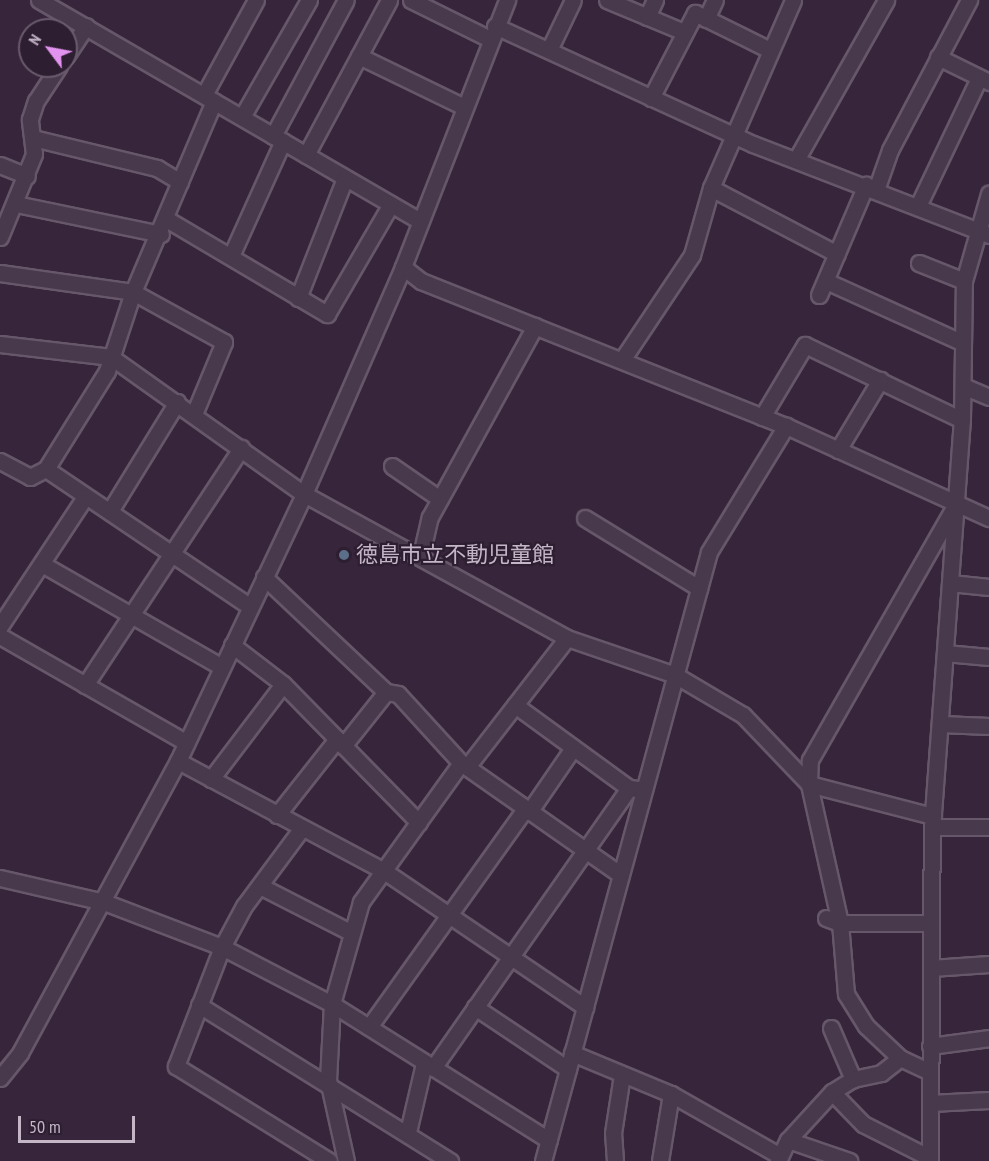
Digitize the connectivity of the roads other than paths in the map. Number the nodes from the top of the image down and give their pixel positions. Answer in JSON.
{"nodes":[{"id":1,"x":39,"y":0,"type":"edge"},
{"id":2,"x":256,"y":0,"type":"edge"},
{"id":3,"x":309,"y":0,"type":"edge"},
{"id":4,"x":346,"y":0,"type":"edge"},
{"id":5,"x":389,"y":0,"type":"edge"},
{"id":6,"x":413,"y":0,"type":"edge"},
{"id":7,"x":507,"y":0,"type":"edge"},
{"id":8,"x":573,"y":0,"type":"edge"},
{"id":9,"x":607,"y":0,"type":"edge"},
{"id":10,"x":655,"y":0,"type":"edge"},
{"id":11,"x":715,"y":0,"type":"edge"},
{"id":12,"x":793,"y":0,"type":"edge"},
{"id":13,"x":886,"y":0,"type":"edge"},
{"id":14,"x":969,"y":0,"type":"edge"},
{"id":15,"x":647,"y":17,"type":"junction"},
{"id":16,"x":706,"y":18,"type":"junction"},
{"id":17,"x":86,"y":26,"type":"junction"},
{"id":18,"x":684,"y":32,"type":"junction"},
{"id":19,"x":493,"y":33,"type":"junction"},
{"id":20,"x":78,"y":38,"type":"edge"},
{"id":21,"x":549,"y":50,"type":"junction"},
{"id":22,"x":770,"y":50,"type":"junction"},
{"id":23,"x":359,"y":56,"type":"junction"},
{"id":24,"x":938,"y":57,"type":"junction"},
{"id":25,"x":51,"y":78,"type":"edge"},
{"id":26,"x":984,"y":80,"type":"edge"},
{"id":27,"x":209,"y":98,"type":"junction"},
{"id":28,"x":651,"y":98,"type":"junction"},
{"id":29,"x":464,"y":107,"type":"junction"},
{"id":30,"x":242,"y":117,"type":"junction"},
{"id":31,"x":732,"y":135,"type":"junction"},
{"id":32,"x":33,"y":138,"type":"junction"},
{"id":33,"x":278,"y":138,"type":"junction"},
{"id":34,"x":306,"y":155,"type":"junction"},
{"id":35,"x":796,"y":160,"type":"junction"},
{"id":36,"x":0,"y":165,"type":"edge"},
{"id":37,"x":27,"y":176,"type":"junction"},
{"id":38,"x":345,"y":178,"type":"junction"},
{"id":39,"x":180,"y":182,"type":"junction"},
{"id":40,"x":711,"y":188,"type":"junction"},
{"id":41,"x":871,"y":188,"type":"junction"},
{"id":42,"x":989,"y":194,"type":"edge"},
{"id":43,"x":16,"y":204,"type":"junction"},
{"id":44,"x":391,"y":204,"type":"junction"},
{"id":45,"x":918,"y":206,"type":"junction"},
{"id":46,"x":168,"y":220,"type":"junction"},
{"id":47,"x":421,"y":221,"type":"junction"},
{"id":48,"x":982,"y":232,"type":"edge"},
{"id":49,"x":161,"y":234,"type":"junction"},
{"id":50,"x":0,"y":237,"type":"edge"},
{"id":51,"x":837,"y":254,"type":"junction"},
{"id":52,"x":231,"y":256,"type":"junction"},
{"id":53,"x":919,"y":263,"type":"dead end"},
{"id":54,"x":403,"y":267,"type":"junction"},
{"id":55,"x":0,"y":273,"type":"edge"},
{"id":56,"x":826,"y":281,"type":"junction"},
{"id":57,"x":964,"y":281,"type":"junction"},
{"id":58,"x":133,"y":292,"type":"junction"},
{"id":59,"x":819,"y":295,"type":"dead end"},
{"id":60,"x":298,"y":298,"type":"junction"},
{"id":61,"x":535,"y":326,"type":"junction"},
{"id":62,"x":963,"y":343,"type":"junction"},
{"id":63,"x":0,"y":344,"type":"edge"},
{"id":64,"x":111,"y":357,"type":"junction"},
{"id":65,"x":622,"y":360,"type":"junction"},
{"id":66,"x":880,"y":380,"type":"junction"},
{"id":67,"x":963,"y":386,"type":"junction"},
{"id":68,"x":989,"y":397,"type":"edge"},
{"id":69,"x":177,"y":402,"type":"junction"},
{"id":70,"x":194,"y":414,"type":"junction"},
{"id":71,"x":762,"y":417,"type":"junction"},
{"id":72,"x":962,"y":420,"type":"junction"},
{"id":73,"x":786,"y":426,"type":"junction"},
{"id":74,"x":241,"y":448,"type":"junction"},
{"id":75,"x":838,"y":450,"type":"junction"},
{"id":76,"x":0,"y":460,"type":"edge"},
{"id":77,"x":392,"y":466,"type":"dead end"},
{"id":78,"x":46,"y":469,"type":"junction"},
{"id":79,"x":304,"y":494,"type":"junction"},
{"id":80,"x":85,"y":497,"type":"junction"},
{"id":81,"x":440,"y":499,"type":"junction"},
{"id":82,"x":956,"y":504,"type":"junction"},
{"id":83,"x":110,"y":511,"type":"junction"},
{"id":84,"x":585,"y":518,"type":"dead end"},
{"id":85,"x":989,"y":518,"type":"edge"},
{"id":86,"x":170,"y":555,"type":"junction"},
{"id":87,"x":421,"y":555,"type":"junction"},
{"id":88,"x":42,"y":564,"type":"junction"},
{"id":89,"x":264,"y":577,"type":"junction"},
{"id":90,"x":950,"y":583,"type":"junction"},
{"id":91,"x":989,"y":587,"type":"edge"},
{"id":92,"x":699,"y":588,"type":"junction"},
{"id":93,"x":249,"y":606,"type":"junction"},
{"id":94,"x":128,"y":617,"type":"junction"},
{"id":95,"x":0,"y":626,"type":"edge"},
{"id":96,"x":0,"y":636,"type":"edge"},
{"id":97,"x":567,"y":638,"type":"junction"},
{"id":98,"x":232,"y":645,"type":"junction"},
{"id":99,"x":945,"y":653,"type":"junction"},
{"id":100,"x":989,"y":657,"type":"edge"},
{"id":101,"x":222,"y":667,"type":"junction"},
{"id":102,"x":675,"y":675,"type":"junction"},
{"id":103,"x":283,"y":684,"type":"junction"},
{"id":104,"x":85,"y":685,"type":"junction"},
{"id":105,"x":386,"y":692,"type":"junction"},
{"id":106,"x":515,"y":705,"type":"junction"},
{"id":107,"x":940,"y":724,"type":"junction"},
{"id":108,"x":989,"y":726,"type":"edge"},
{"id":109,"x":187,"y":743,"type":"junction"},
{"id":110,"x":340,"y":743,"type":"junction"},
{"id":111,"x":573,"y":748,"type":"junction"},
{"id":112,"x":178,"y":760,"type":"junction"},
{"id":113,"x":464,"y":765,"type":"junction"},
{"id":114,"x":212,"y":779,"type":"junction"},
{"id":115,"x":809,"y":784,"type":"junction"},
{"id":116,"x":637,"y":789,"type":"junction"},
{"id":117,"x":527,"y":811,"type":"junction"},
{"id":118,"x":277,"y":814,"type":"junction"},
{"id":119,"x":933,"y":822,"type":"junction"},
{"id":120,"x":419,"y":823,"type":"junction"},
{"id":121,"x":989,"y":827,"type":"edge"},
{"id":122,"x":302,"y":828,"type":"junction"},
{"id":123,"x":584,"y":852,"type":"junction"},
{"id":124,"x":384,"y":871,"type":"junction"},
{"id":125,"x":621,"y":875,"type":"junction"},
{"id":126,"x":0,"y":878,"type":"edge"},
{"id":127,"x":260,"y":886,"type":"junction"},
{"id":128,"x":104,"y":902,"type":"junction"},
{"id":129,"x":450,"y":915,"type":"junction"},
{"id":130,"x":833,"y":921,"type":"junction"},
{"id":131,"x":932,"y":922,"type":"junction"},
{"id":132,"x":352,"y":933,"type":"junction"},
{"id":133,"x":222,"y":947,"type":"junction"},
{"id":134,"x":511,"y":956,"type":"junction"},
{"id":135,"x":989,"y":964,"type":"edge"},
{"id":136,"x":931,"y":968,"type":"junction"},
{"id":137,"x":333,"y":1004,"type":"junction"},
{"id":138,"x":200,"y":1005,"type":"junction"},
{"id":139,"x":475,"y":1007,"type":"junction"},
{"id":140,"x":585,"y":1007,"type":"junction"},
{"id":141,"x":369,"y":1027,"type":"junction"},
{"id":142,"x":831,"y":1028,"type":"dead end"},
{"id":143,"x":989,"y":1038,"type":"edge"},
{"id":144,"x":930,"y":1046,"type":"junction"},
{"id":145,"x":572,"y":1053,"type":"junction"},
{"id":146,"x":900,"y":1058,"type":"junction"},
{"id":147,"x":428,"y":1065,"type":"junction"},
{"id":148,"x":568,"y":1069,"type":"junction"},
{"id":149,"x":930,"y":1072,"type":"junction"},
{"id":150,"x":622,"y":1075,"type":"junction"},
{"id":151,"x":0,"y":1078,"type":"edge"},
{"id":152,"x":853,"y":1079,"type":"junction"},
{"id":153,"x":327,"y":1080,"type":"junction"},
{"id":154,"x":832,"y":1092,"type":"junction"},
{"id":155,"x":671,"y":1094,"type":"junction"},
{"id":156,"x":989,"y":1100,"type":"edge"},
{"id":157,"x":930,"y":1102,"type":"junction"},
{"id":158,"x":408,"y":1132,"type":"junction"},
{"id":159,"x":549,"y":1140,"type":"junction"},
{"id":160,"x":788,"y":1140,"type":"junction"},
{"id":161,"x":779,"y":1159,"type":"edge"},
{"id":162,"x":930,"y":1159,"type":"edge"},
{"id":163,"x":448,"y":1160,"type":"edge"},
{"id":164,"x":329,"y":1161,"type":"edge"},
{"id":165,"x":346,"y":1161,"type":"edge"},
{"id":166,"x":543,"y":1161,"type":"edge"},
{"id":167,"x":615,"y":1161,"type":"edge"},
{"id":168,"x":660,"y":1161,"type":"edge"},
{"id":169,"x":849,"y":1161,"type":"edge"}],
"edges":[{"from":1,"to":17,"type":"street"},
{"from":2,"to":27,"type":"street"},
{"from":3,"to":30,"type":"street"},
{"from":4,"to":33,"type":"street"},
{"from":5,"to":23,"type":"street"},
{"from":6,"to":19,"type":"street"},
{"from":7,"to":19,"type":"street"},
{"from":8,"to":21,"type":"street"},
{"from":9,"to":15,"type":"street"},
{"from":10,"to":15,"type":"street"},
{"from":11,"to":16,"type":"street"},
{"from":12,"to":22,"type":"street"},
{"from":13,"to":35,"type":"street"},
{"from":14,"to":24,"type":"street"},
{"from":15,"to":18,"type":"street"},
{"from":16,"to":18,"type":"street"},
{"from":16,"to":22,"type":"street"},
{"from":17,"to":20,"type":"street"},
{"from":17,"to":27,"type":"street"},
{"from":18,"to":28,"type":"street"},
{"from":19,"to":21,"type":"street"},
{"from":19,"to":29,"type":"street"},
{"from":21,"to":28,"type":"street"},
{"from":22,"to":31,"type":"street"},
{"from":23,"to":29,"type":"street"},
{"from":23,"to":34,"type":"street"},
{"from":24,"to":26,"type":"street"},
{"from":24,"to":41,"type":"street"},
{"from":25,"to":32,"type":"street"},
{"from":26,"to":45,"type":"street"},
{"from":27,"to":30,"type":"street"},
{"from":27,"to":39,"type":"street"},
{"from":28,"to":31,"type":"street"},
{"from":29,"to":47,"type":"street"},
{"from":30,"to":33,"type":"street"},
{"from":31,"to":35,"type":"street"},
{"from":31,"to":40,"type":"street"},
{"from":32,"to":37,"type":"street"},
{"from":32,"to":39,"type":"street"},
{"from":33,"to":34,"type":"street"},
{"from":33,"to":52,"type":"street"},
{"from":34,"to":38,"type":"street"},
{"from":35,"to":41,"type":"street"},
{"from":36,"to":37,"type":"street"},
{"from":37,"to":43,"type":"street"},
{"from":38,"to":44,"type":"street"},
{"from":38,"to":60,"type":"street"},
{"from":39,"to":46,"type":"street"},
{"from":40,"to":51,"type":"street"},
{"from":40,"to":65,"type":"street"},
{"from":41,"to":45,"type":"street"},
{"from":41,"to":51,"type":"street"},
{"from":42,"to":48,"type":"street"},
{"from":43,"to":49,"type":"street"},
{"from":43,"to":50,"type":"street"},
{"from":44,"to":47,"type":"street"},
{"from":44,"to":60,"type":"street"},
{"from":45,"to":48,"type":"street"},
{"from":46,"to":49,"type":"street"},
{"from":46,"to":52,"type":"street"},
{"from":47,"to":54,"type":"street"},
{"from":48,"to":57,"type":"street"},
{"from":49,"to":58,"type":"street"},
{"from":51,"to":56,"type":"street"},
{"from":52,"to":60,"type":"street"},
{"from":53,"to":57,"type":"street"},
{"from":54,"to":61,"type":"street"},
{"from":54,"to":79,"type":"street"},
{"from":55,"to":58,"type":"street"},
{"from":56,"to":59,"type":"street"},
{"from":56,"to":62,"type":"street"},
{"from":57,"to":62,"type":"street"},
{"from":58,"to":64,"type":"street"},
{"from":58,"to":70,"type":"street"},
{"from":61,"to":65,"type":"street"},
{"from":61,"to":81,"type":"street"},
{"from":62,"to":67,"type":"street"},
{"from":63,"to":64,"type":"street"},
{"from":64,"to":69,"type":"street"},
{"from":64,"to":78,"type":"street"},
{"from":65,"to":71,"type":"street"},
{"from":66,"to":71,"type":"street"},
{"from":66,"to":72,"type":"street"},
{"from":66,"to":75,"type":"street"},
{"from":67,"to":68,"type":"street"},
{"from":67,"to":72,"type":"street"},
{"from":69,"to":70,"type":"street"},
{"from":69,"to":83,"type":"street"},
{"from":70,"to":74,"type":"street"},
{"from":71,"to":73,"type":"street"},
{"from":72,"to":82,"type":"street"},
{"from":73,"to":75,"type":"street"},
{"from":73,"to":92,"type":"street"},
{"from":74,"to":79,"type":"street"},
{"from":74,"to":86,"type":"street"},
{"from":75,"to":82,"type":"street"},
{"from":76,"to":78,"type":"street"},
{"from":77,"to":81,"type":"street"},
{"from":78,"to":80,"type":"street"},
{"from":79,"to":87,"type":"street"},
{"from":79,"to":89,"type":"street"},
{"from":80,"to":83,"type":"street"},
{"from":80,"to":88,"type":"street"},
{"from":81,"to":87,"type":"street"},
{"from":82,"to":85,"type":"street"},
{"from":82,"to":90,"type":"street"},
{"from":82,"to":115,"type":"street"},
{"from":83,"to":86,"type":"street"},
{"from":84,"to":92,"type":"street"},
{"from":86,"to":93,"type":"street"},
{"from":86,"to":94,"type":"street"},
{"from":87,"to":97,"type":"street"},
{"from":88,"to":94,"type":"street"},
{"from":88,"to":95,"type":"street"},
{"from":89,"to":93,"type":"street"},
{"from":89,"to":105,"type":"street"},
{"from":90,"to":91,"type":"street"},
{"from":90,"to":99,"type":"street"},
{"from":92,"to":102,"type":"street"},
{"from":93,"to":98,"type":"street"},
{"from":94,"to":101,"type":"street"},
{"from":94,"to":104,"type":"street"},
{"from":96,"to":104,"type":"street"},
{"from":97,"to":102,"type":"street"},
{"from":97,"to":106,"type":"street"},
{"from":98,"to":101,"type":"street"},
{"from":98,"to":103,"type":"street"},
{"from":99,"to":100,"type":"street"},
{"from":99,"to":107,"type":"street"},
{"from":101,"to":109,"type":"street"},
{"from":102,"to":115,"type":"street"},
{"from":102,"to":116,"type":"street"},
{"from":103,"to":110,"type":"street"},
{"from":103,"to":114,"type":"street"},
{"from":104,"to":109,"type":"street"},
{"from":105,"to":110,"type":"street"},
{"from":105,"to":113,"type":"street"},
{"from":106,"to":111,"type":"street"},
{"from":106,"to":113,"type":"street"},
{"from":107,"to":108,"type":"street"},
{"from":107,"to":119,"type":"street"},
{"from":109,"to":112,"type":"street"},
{"from":110,"to":118,"type":"street"},
{"from":110,"to":120,"type":"street"},
{"from":111,"to":116,"type":"street"},
{"from":111,"to":117,"type":"street"},
{"from":112,"to":114,"type":"street"},
{"from":112,"to":128,"type":"street"},
{"from":113,"to":117,"type":"street"},
{"from":113,"to":120,"type":"street"},
{"from":114,"to":118,"type":"street"},
{"from":115,"to":119,"type":"street"},
{"from":115,"to":130,"type":"street"},
{"from":116,"to":123,"type":"street"},
{"from":116,"to":125,"type":"street"},
{"from":117,"to":123,"type":"street"},
{"from":117,"to":129,"type":"street"},
{"from":118,"to":122,"type":"street"},
{"from":119,"to":121,"type":"street"},
{"from":119,"to":131,"type":"street"},
{"from":120,"to":124,"type":"street"},
{"from":122,"to":124,"type":"street"},
{"from":122,"to":127,"type":"street"},
{"from":123,"to":125,"type":"street"},
{"from":123,"to":134,"type":"street"},
{"from":124,"to":129,"type":"street"},
{"from":124,"to":132,"type":"street"},
{"from":125,"to":140,"type":"street"},
{"from":126,"to":128,"type":"street"},
{"from":127,"to":132,"type":"street"},
{"from":127,"to":133,"type":"street"},
{"from":128,"to":133,"type":"street"},
{"from":128,"to":151,"type":"street"},
{"from":129,"to":134,"type":"street"},
{"from":129,"to":141,"type":"street"},
{"from":130,"to":131,"type":"street"},
{"from":130,"to":146,"type":"street"},
{"from":131,"to":136,"type":"street"},
{"from":132,"to":137,"type":"street"},
{"from":133,"to":137,"type":"street"},
{"from":133,"to":138,"type":"street"},
{"from":134,"to":139,"type":"street"},
{"from":134,"to":140,"type":"street"},
{"from":135,"to":136,"type":"street"},
{"from":136,"to":144,"type":"street"},
{"from":137,"to":141,"type":"street"},
{"from":137,"to":153,"type":"street"},
{"from":138,"to":153,"type":"street"},
{"from":138,"to":164,"type":"street"},
{"from":139,"to":147,"type":"street"},
{"from":139,"to":148,"type":"street"},
{"from":140,"to":145,"type":"street"},
{"from":141,"to":147,"type":"street"},
{"from":142,"to":152,"type":"street"},
{"from":143,"to":144,"type":"street"},
{"from":144,"to":149,"type":"street"},
{"from":145,"to":148,"type":"street"},
{"from":145,"to":150,"type":"street"},
{"from":146,"to":149,"type":"street"},
{"from":146,"to":152,"type":"street"},
{"from":147,"to":158,"type":"street"},
{"from":147,"to":159,"type":"street"},
{"from":148,"to":159,"type":"street"},
{"from":149,"to":157,"type":"street"},
{"from":150,"to":155,"type":"street"},
{"from":150,"to":167,"type":"street"},
{"from":152,"to":154,"type":"street"},
{"from":153,"to":158,"type":"street"},
{"from":153,"to":165,"type":"street"},
{"from":154,"to":160,"type":"street"},
{"from":154,"to":162,"type":"street"},
{"from":155,"to":161,"type":"street"},
{"from":155,"to":168,"type":"street"},
{"from":156,"to":157,"type":"street"},
{"from":157,"to":162,"type":"street"},
{"from":158,"to":163,"type":"street"},
{"from":159,"to":166,"type":"street"},
{"from":160,"to":161,"type":"street"},
{"from":160,"to":169,"type":"street"}]}
